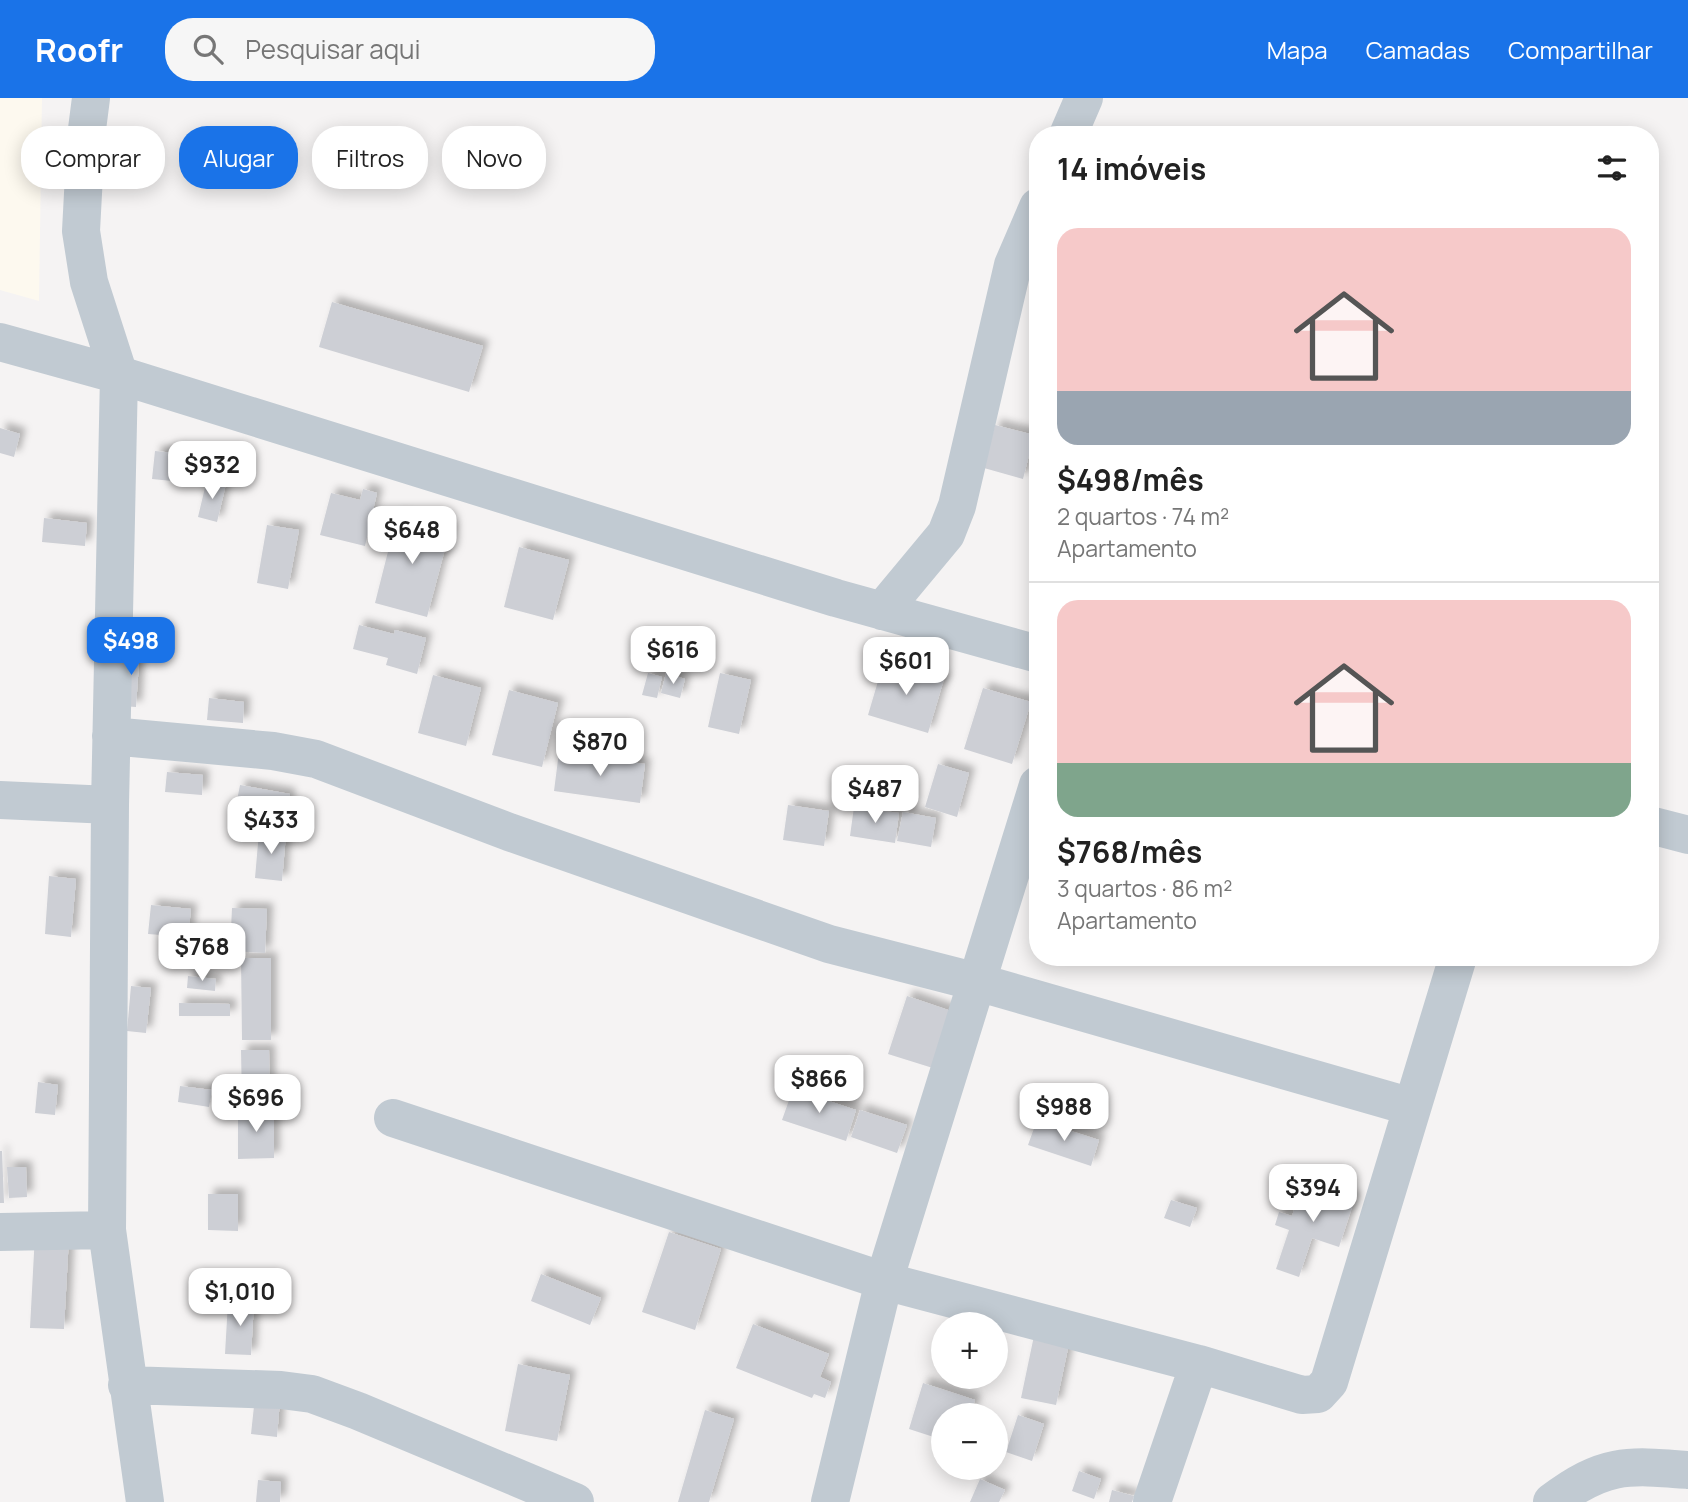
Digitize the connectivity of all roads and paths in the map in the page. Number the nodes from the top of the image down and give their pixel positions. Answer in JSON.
{"nodes":[{"id":1,"x":91,"y":98,"type":"edge"},
{"id":2,"x":1084,"y":98,"type":"edge"},
{"id":3,"x":1072,"y":126,"type":"edge"},
{"id":4,"x":1029,"y":228,"type":"edge"},
{"id":5,"x":0,"y":342,"type":"edge"},
{"id":6,"x":119,"y":375,"type":"junction"},
{"id":7,"x":882,"y":611,"type":"junction"},
{"id":8,"x":1029,"y":652,"type":"edge"},
{"id":9,"x":111,"y":736,"type":"junction"},
{"id":10,"x":0,"y":800,"type":"edge"},
{"id":11,"x":110,"y":805,"type":"junction"},
{"id":12,"x":1029,"y":815,"type":"edge"},
{"id":13,"x":1659,"y":827,"type":"edge"},
{"id":14,"x":1688,"y":835,"type":"edge"},
{"id":15,"x":1455,"y":966,"type":"edge"},
{"id":16,"x":978,"y":982,"type":"junction"},
{"id":17,"x":1412,"y":1107,"type":"junction"},
{"id":18,"x":393,"y":1118,"type":"dead end"},
{"id":19,"x":107,"y":1230,"type":"junction"},
{"id":20,"x":0,"y":1232,"type":"edge"},
{"id":21,"x":884,"y":1281,"type":"junction"},
{"id":22,"x":1199,"y":1364,"type":"junction"},
{"id":23,"x":127,"y":1385,"type":"junction"},
{"id":24,"x":1688,"y":1470,"type":"edge"},
{"id":25,"x":145,"y":1502,"type":"edge"},
{"id":26,"x":575,"y":1502,"type":"edge"},
{"id":27,"x":830,"y":1502,"type":"edge"},
{"id":28,"x":1152,"y":1502,"type":"edge"},
{"id":29,"x":1552,"y":1502,"type":"edge"}],
"edges":[{"from":1,"to":6,"type":"street"},
{"from":2,"to":3,"type":"street"},
{"from":4,"to":7,"type":"street"},
{"from":5,"to":6,"type":"street"},
{"from":6,"to":7,"type":"street"},
{"from":6,"to":9,"type":"street"},
{"from":7,"to":8,"type":"street"},
{"from":9,"to":11,"type":"street"},
{"from":9,"to":16,"type":"street"},
{"from":10,"to":11,"type":"street"},
{"from":11,"to":19,"type":"street"},
{"from":12,"to":16,"type":"street"},
{"from":13,"to":14,"type":"street"},
{"from":15,"to":17,"type":"street"},
{"from":16,"to":17,"type":"street"},
{"from":16,"to":21,"type":"street"},
{"from":17,"to":22,"type":"street"},
{"from":18,"to":21,"type":"street"},
{"from":19,"to":20,"type":"street"},
{"from":19,"to":23,"type":"street"},
{"from":21,"to":22,"type":"street"},
{"from":21,"to":27,"type":"street"},
{"from":22,"to":28,"type":"street"},
{"from":23,"to":25,"type":"street"},
{"from":23,"to":26,"type":"street"},
{"from":24,"to":29,"type":"street"}]}
